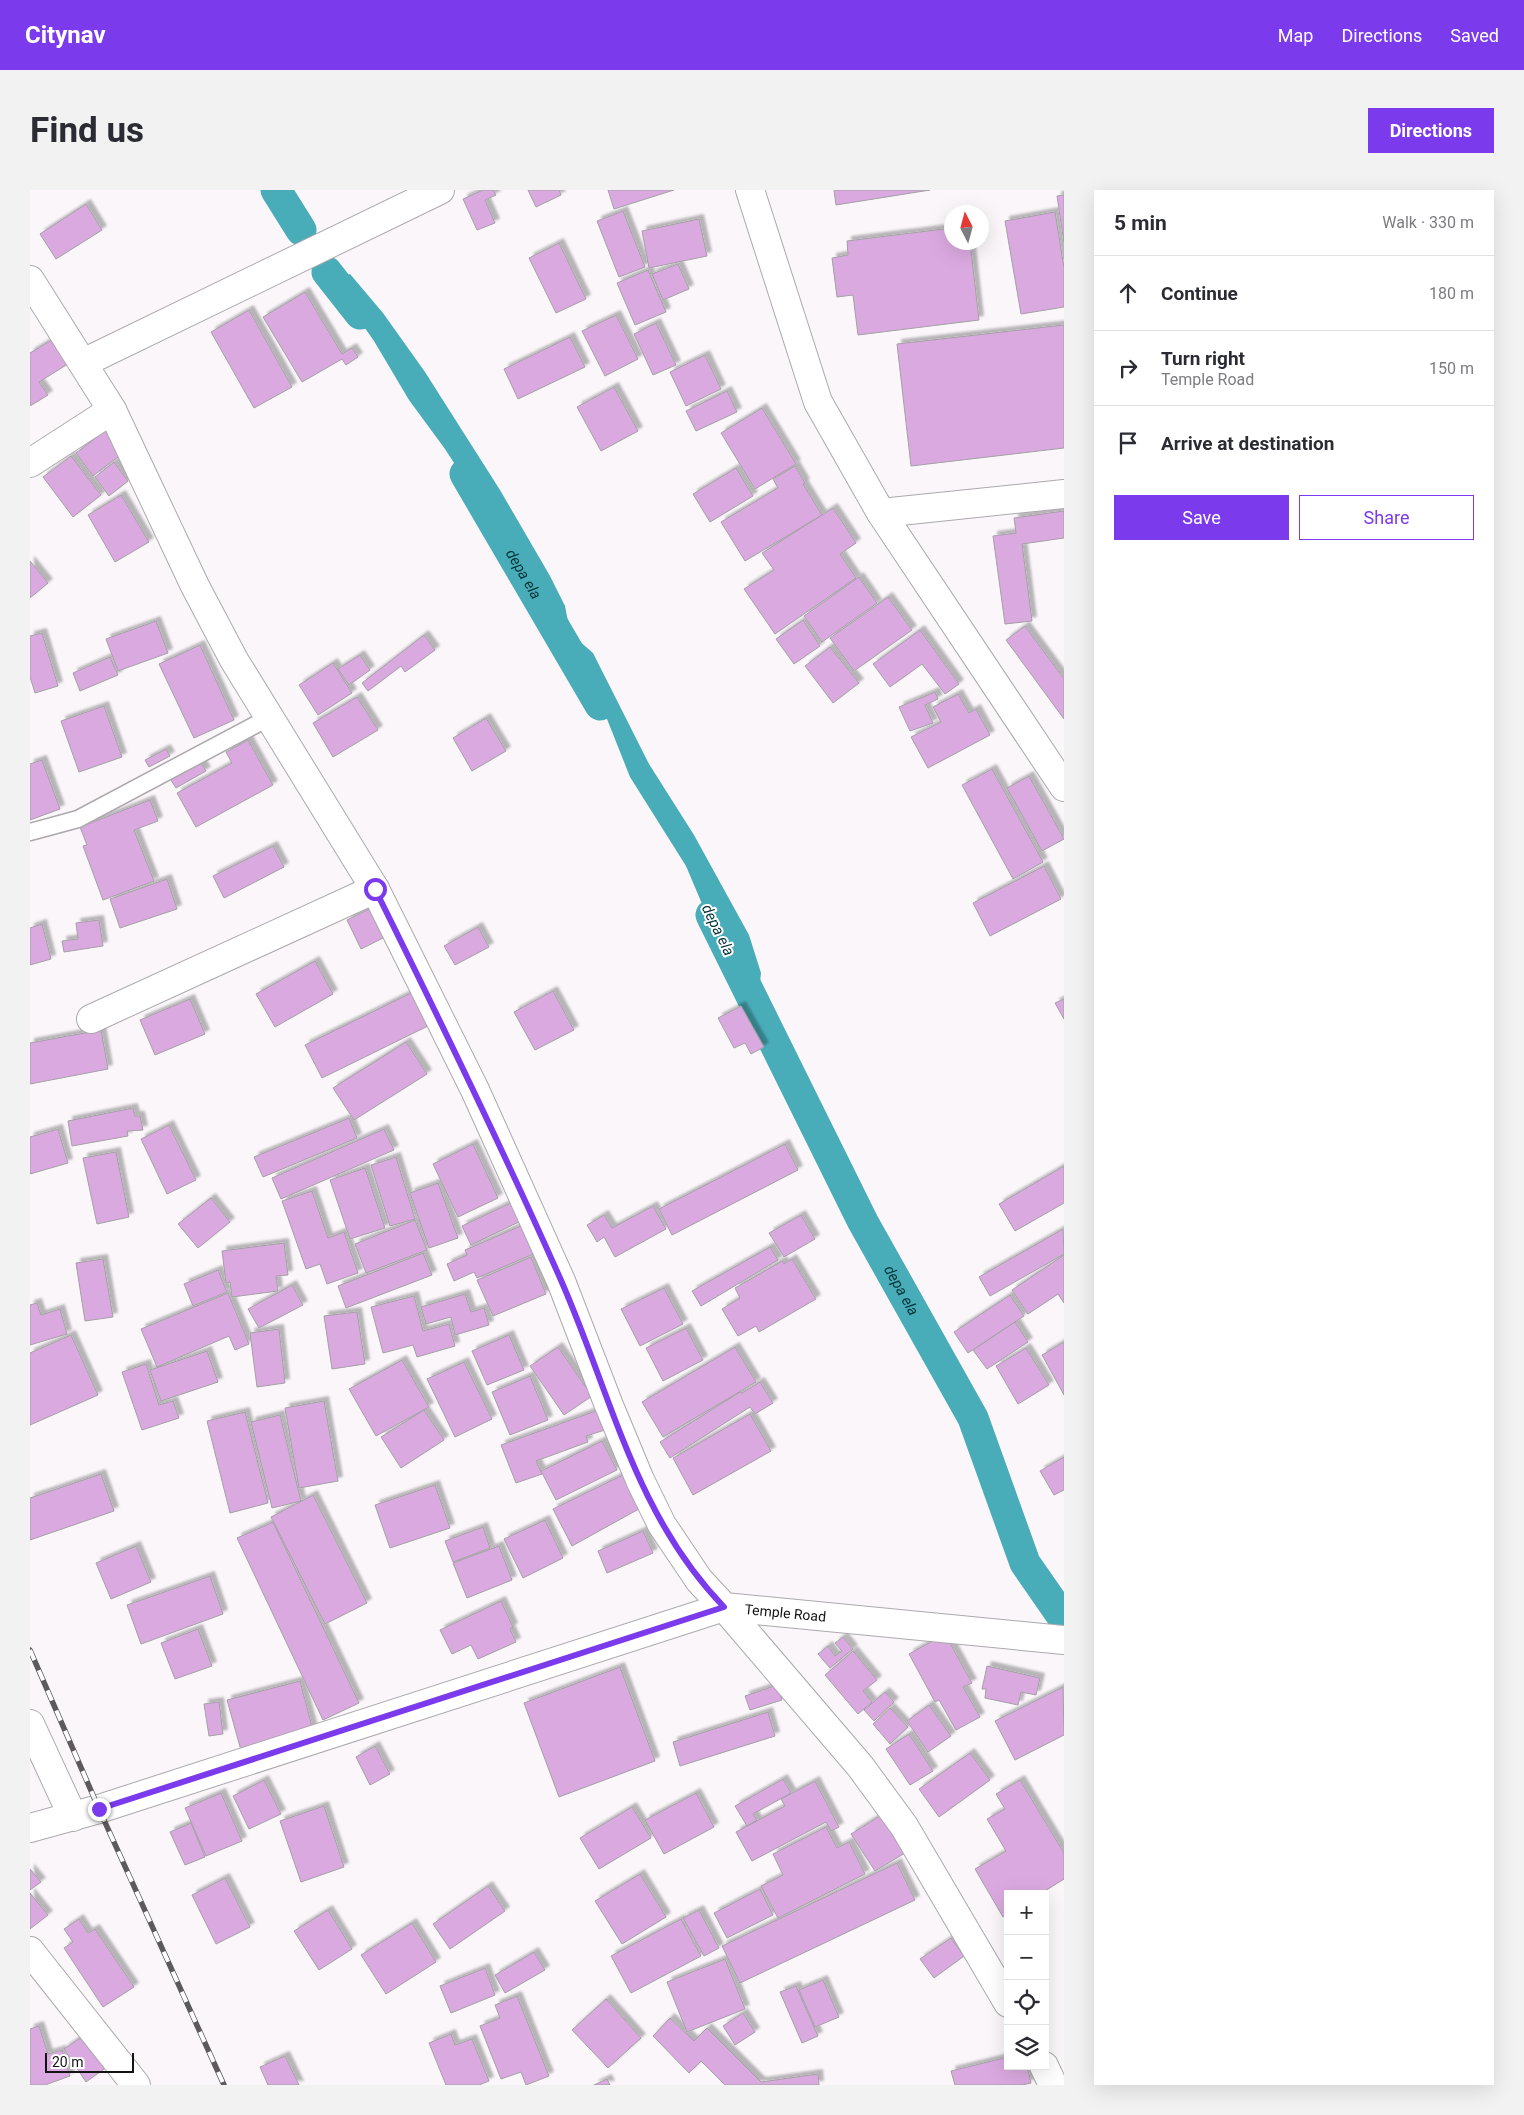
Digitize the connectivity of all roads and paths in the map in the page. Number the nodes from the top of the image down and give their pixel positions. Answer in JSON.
{"nodes":[{"id":1,"x":440,"y":190,"type":"edge"},
{"id":2,"x":750,"y":190,"type":"edge"},
{"id":3,"x":30,"y":280,"type":"edge"},
{"id":4,"x":83,"y":363,"type":"junction"},
{"id":5,"x":112,"y":410,"type":"junction"},
{"id":6,"x":30,"y":463,"type":"edge"},
{"id":7,"x":1064,"y":494,"type":"edge"},
{"id":8,"x":881,"y":513,"type":"junction"},
{"id":9,"x":270,"y":717,"type":"junction"},
{"id":10,"x":1064,"y":787,"type":"edge"},
{"id":11,"x":30,"y":832,"type":"edge"},
{"id":12,"x":375,"y":889,"type":"junction"},
{"id":13,"x":91,"y":1019,"type":"dead end"},
{"id":14,"x":724,"y":1607,"type":"junction"},
{"id":15,"x":1064,"y":1640,"type":"edge"},
{"id":16,"x":30,"y":1724,"type":"edge"},
{"id":17,"x":72,"y":1817,"type":"junction"},
{"id":18,"x":30,"y":1828,"type":"edge"},
{"id":19,"x":30,"y":1951,"type":"edge"},
{"id":20,"x":1004,"y":1996,"type":"edge"},
{"id":21,"x":1046,"y":2070,"type":"edge"},
{"id":22,"x":136,"y":2085,"type":"edge"},
{"id":23,"x":1054,"y":2085,"type":"edge"}],
"edges":[{"from":1,"to":4,"type":"street"},
{"from":2,"to":8,"type":"street"},
{"from":3,"to":4,"type":"street"},
{"from":4,"to":5,"type":"street"},
{"from":5,"to":6,"type":"street"},
{"from":5,"to":9,"type":"street"},
{"from":7,"to":8,"type":"street"},
{"from":8,"to":10,"type":"street"},
{"from":9,"to":11,"type":"lane"},
{"from":9,"to":12,"type":"street"},
{"from":12,"to":13,"type":"street"},
{"from":12,"to":14,"type":"street"},
{"from":14,"to":15,"type":"street","name":"Temple Road"},
{"from":14,"to":17,"type":"street","name":"Temple Road"},
{"from":14,"to":20,"type":"street"},
{"from":16,"to":17,"type":"street"},
{"from":17,"to":18,"type":"street","name":"Temple Road"},
{"from":19,"to":22,"type":"street"},
{"from":21,"to":23,"type":"street"}]}
